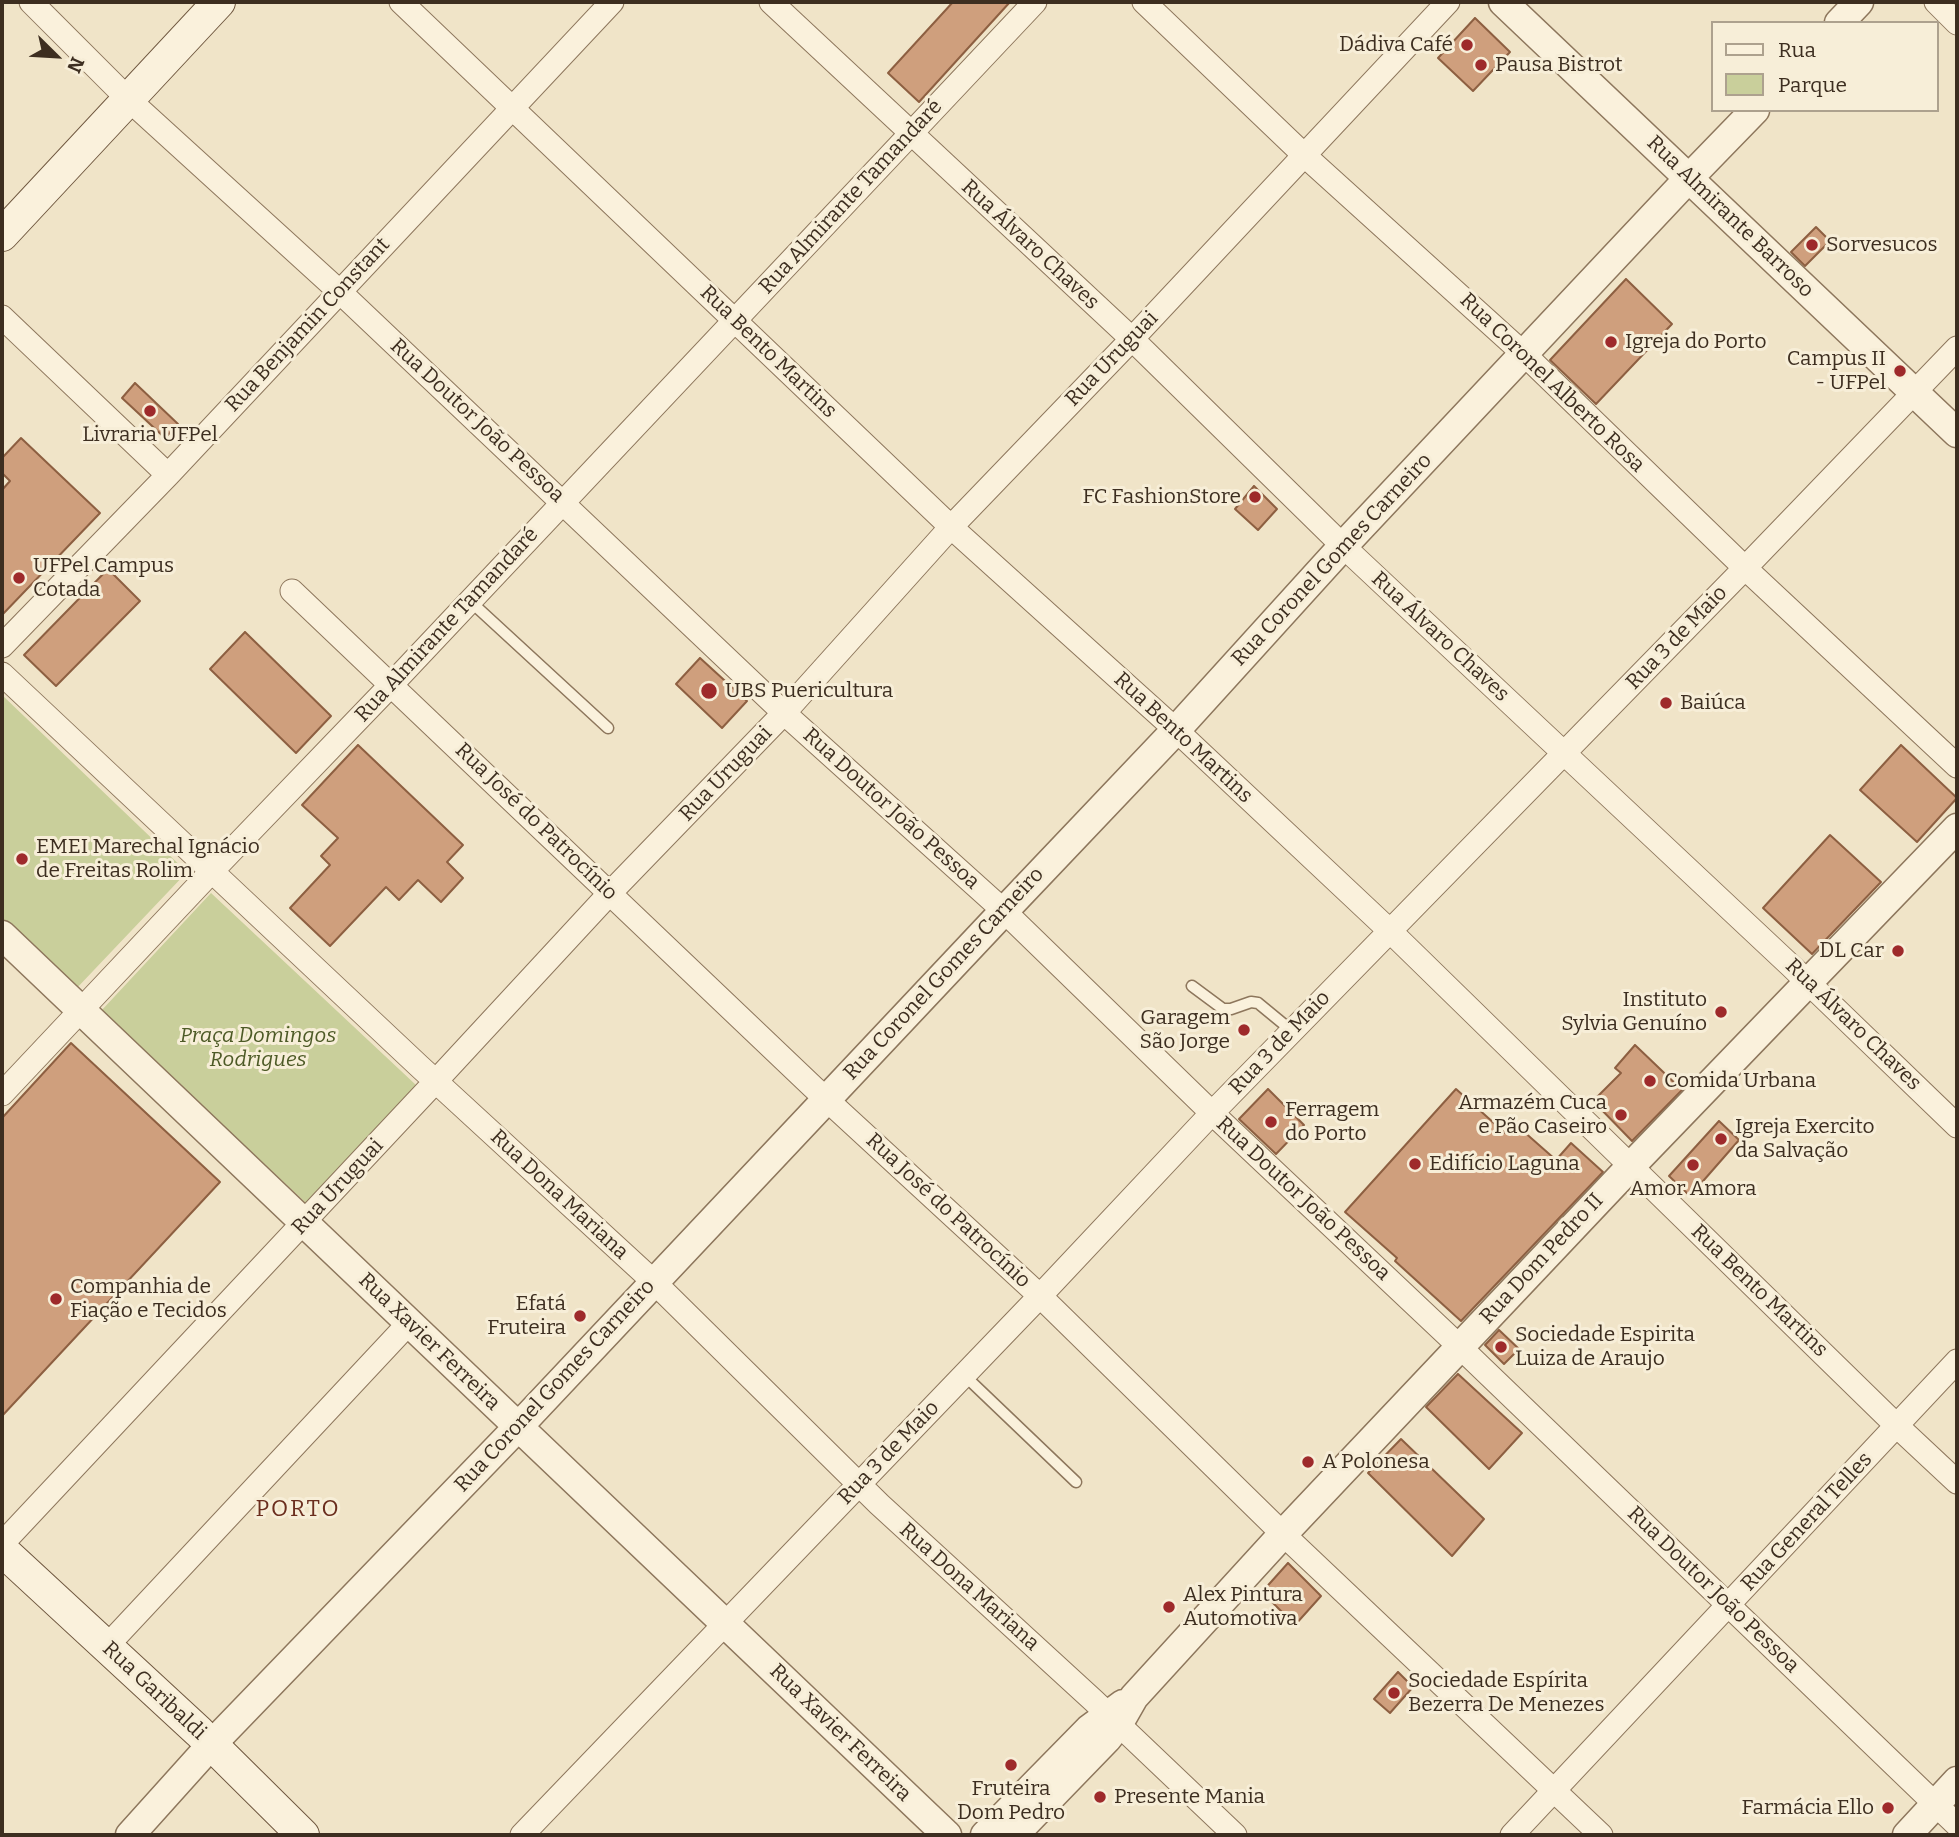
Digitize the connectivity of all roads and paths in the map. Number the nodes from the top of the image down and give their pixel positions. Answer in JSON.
{"nodes":[{"id":1,"x":31,"y":2,"type":"edge"},
{"id":2,"x":219,"y":2,"type":"edge"},
{"id":3,"x":401,"y":2,"type":"edge"},
{"id":4,"x":612,"y":2,"type":"edge"},
{"id":5,"x":771,"y":2,"type":"edge"},
{"id":6,"x":1035,"y":2,"type":"edge"},
{"id":7,"x":1144,"y":2,"type":"edge"},
{"id":8,"x":1448,"y":2,"type":"edge"},
{"id":9,"x":1503,"y":2,"type":"edge"},
{"id":10,"x":1859,"y":2,"type":"edge"},
{"id":11,"x":1936,"y":2,"type":"edge"},
{"id":12,"x":1841,"y":21,"type":"edge"},
{"id":13,"x":1957,"y":23,"type":"edge"},
{"id":14,"x":128,"y":99,"type":"junction"},
{"id":15,"x":512,"y":107,"type":"junction"},
{"id":16,"x":1753,"y":112,"type":"edge"},
{"id":17,"x":911,"y":134,"type":"junction"},
{"id":18,"x":1304,"y":155,"type":"junction"},
{"id":19,"x":1689,"y":178,"type":"junction"},
{"id":20,"x":2,"y":235,"type":"edge"},
{"id":21,"x":340,"y":292,"type":"junction"},
{"id":22,"x":2,"y":317,"type":"edge"},
{"id":23,"x":735,"y":321,"type":"junction"},
{"id":24,"x":1132,"y":339,"type":"junction"},
{"id":25,"x":1957,"y":348,"type":"edge"},
{"id":26,"x":1524,"y":354,"type":"junction"},
{"id":27,"x":1914,"y":393,"type":"junction"},
{"id":28,"x":1957,"y":433,"type":"edge"},
{"id":29,"x":168,"y":475,"type":"junction"},
{"id":30,"x":563,"y":502,"type":"junction"},
{"id":31,"x":951,"y":527,"type":"junction"},
{"id":32,"x":1343,"y":546,"type":"junction"},
{"id":33,"x":1745,"y":568,"type":"junction"},
{"id":34,"x":292,"y":591,"type":"dead end"},
{"id":35,"x":470,"y":601,"type":"junction"},
{"id":36,"x":2,"y":646,"type":"edge"},
{"id":37,"x":2,"y":674,"type":"edge"},
{"id":38,"x":391,"y":685,"type":"junction"},
{"id":39,"x":784,"y":713,"type":"junction"},
{"id":40,"x":608,"y":728,"type":"dead end"},
{"id":41,"x":1176,"y":730,"type":"junction"},
{"id":42,"x":1564,"y":754,"type":"junction"},
{"id":43,"x":1957,"y":766,"type":"edge"},
{"id":44,"x":1957,"y":828,"type":"edge"},
{"id":45,"x":212,"y":871,"type":"junction"},
{"id":46,"x":610,"y":893,"type":"junction"},
{"id":47,"x":1004,"y":911,"type":"junction"},
{"id":48,"x":1390,"y":931,"type":"junction"},
{"id":49,"x":2,"y":935,"type":"edge"},
{"id":50,"x":1809,"y":983,"type":"junction"},
{"id":51,"x":1192,"y":986,"type":"dead end"},
{"id":52,"x":81,"y":1010,"type":"junction"},
{"id":53,"x":1292,"y":1031,"type":"junction"},
{"id":54,"x":436,"y":1081,"type":"junction"},
{"id":55,"x":2,"y":1094,"type":"edge"},
{"id":56,"x":827,"y":1099,"type":"junction"},
{"id":57,"x":1212,"y":1113,"type":"junction"},
{"id":58,"x":1957,"y":1126,"type":"edge"},
{"id":59,"x":1631,"y":1166,"type":"junction"},
{"id":60,"x":304,"y":1223,"type":"junction"},
{"id":61,"x":654,"y":1282,"type":"junction"},
{"id":62,"x":1040,"y":1296,"type":"junction"},
{"id":63,"x":409,"y":1323,"type":"junction"},
{"id":64,"x":1460,"y":1347,"type":"junction"},
{"id":65,"x":1957,"y":1361,"type":"edge"},
{"id":66,"x":964,"y":1375,"type":"junction"},
{"id":67,"x":1897,"y":1426,"type":"junction"},
{"id":68,"x":518,"y":1427,"type":"junction"},
{"id":69,"x":1076,"y":1482,"type":"dead end"},
{"id":70,"x":1957,"y":1482,"type":"edge"},
{"id":71,"x":859,"y":1485,"type":"junction"},
{"id":72,"x":1283,"y":1534,"type":"junction"},
{"id":73,"x":2,"y":1544,"type":"edge"},
{"id":74,"x":2,"y":1550,"type":"edge"},
{"id":75,"x":1728,"y":1605,"type":"junction"},
{"id":76,"x":724,"y":1623,"type":"junction"},
{"id":77,"x":106,"y":1647,"type":"junction"},
{"id":78,"x":1113,"y":1719,"type":"junction"},
{"id":79,"x":211,"y":1745,"type":"junction"},
{"id":80,"x":1957,"y":1781,"type":"edge"},
{"id":81,"x":1553,"y":1791,"type":"junction"},
{"id":82,"x":1936,"y":1804,"type":"junction"},
{"id":83,"x":1957,"y":1825,"type":"edge"},
{"id":84,"x":130,"y":1835,"type":"edge"},
{"id":85,"x":303,"y":1835,"type":"edge"},
{"id":86,"x":522,"y":1835,"type":"edge"},
{"id":87,"x":947,"y":1835,"type":"edge"},
{"id":88,"x":985,"y":1835,"type":"edge"},
{"id":89,"x":1014,"y":1835,"type":"edge"},
{"id":90,"x":1235,"y":1835,"type":"edge"},
{"id":91,"x":1512,"y":1835,"type":"edge"},
{"id":92,"x":1601,"y":1835,"type":"edge"},
{"id":93,"x":1906,"y":1835,"type":"edge"}],
"edges":[{"from":1,"to":14,"type":"street","name":"Rua Doutor João Pessoa"},
{"from":2,"to":14,"type":"main road"},
{"from":3,"to":15,"type":"street","name":"Rua Bento Martins"},
{"from":4,"to":15,"type":"street","name":"Rua Benjamin Constant"},
{"from":5,"to":17,"type":"street","name":"Rua Álvaro Chaves"},
{"from":6,"to":17,"type":"street","name":"Rua Almirante Tamandaré"},
{"from":7,"to":18,"type":"street","name":"Rua Coronel Alberto Rosa"},
{"from":8,"to":18,"type":"street","name":"Rua Uruguai"},
{"from":9,"to":19,"type":"street","name":"Rua Almirante Barroso"},
{"from":10,"to":12,"type":"street"},
{"from":11,"to":13,"type":"street"},
{"from":14,"to":20,"type":"main road"},
{"from":14,"to":21,"type":"street","name":"Rua Doutor João Pessoa"},
{"from":15,"to":21,"type":"street","name":"Rua Benjamin Constant"},
{"from":15,"to":23,"type":"street","name":"Rua Bento Martins"},
{"from":16,"to":19,"type":"street","name":"Rua Coronel Gomes Carneiro"},
{"from":17,"to":23,"type":"street","name":"Rua Almirante Tamandaré"},
{"from":17,"to":24,"type":"street","name":"Rua Álvaro Chaves"},
{"from":18,"to":24,"type":"street","name":"Rua Uruguai"},
{"from":18,"to":26,"type":"street","name":"Rua Coronel Alberto Rosa"},
{"from":19,"to":26,"type":"street","name":"Rua Coronel Gomes Carneiro"},
{"from":19,"to":27,"type":"street","name":"Rua Almirante Barroso"},
{"from":21,"to":29,"type":"street","name":"Rua Benjamin Constant"},
{"from":21,"to":30,"type":"street","name":"Rua Doutor João Pessoa"},
{"from":22,"to":29,"type":"street"},
{"from":23,"to":30,"type":"street","name":"Rua Almirante Tamandaré"},
{"from":23,"to":31,"type":"street","name":"Rua Bento Martins"},
{"from":24,"to":31,"type":"street","name":"Rua Uruguai"},
{"from":24,"to":32,"type":"street","name":"Rua Álvaro Chaves"},
{"from":25,"to":27,"type":"street","name":"Rua 3 de Maio"},
{"from":26,"to":32,"type":"street","name":"Rua Coronel Gomes Carneiro"},
{"from":26,"to":33,"type":"street","name":"Rua Coronel Alberto Rosa"},
{"from":27,"to":28,"type":"street","name":"Rua Almirante Barroso"},
{"from":27,"to":33,"type":"street","name":"Rua 3 de Maio"},
{"from":29,"to":36,"type":"street","name":"Rua Benjamin Constant"},
{"from":30,"to":35,"type":"street","name":"Rua Almirante Tamandaré"},
{"from":30,"to":39,"type":"street","name":"Rua Doutor João Pessoa"},
{"from":31,"to":39,"type":"street","name":"Rua Uruguai"},
{"from":31,"to":41,"type":"street","name":"Rua Bento Martins"},
{"from":32,"to":41,"type":"street","name":"Rua Coronel Gomes Carneiro"},
{"from":32,"to":42,"type":"street","name":"Rua Álvaro Chaves"},
{"from":33,"to":42,"type":"street","name":"Rua 3 de Maio"},
{"from":33,"to":43,"type":"street","name":"Rua Coronel Alberto Rosa"},
{"from":34,"to":38,"type":"street","name":"Rua José do Patrocínio"},
{"from":35,"to":38,"type":"street","name":"Rua Almirante Tamandaré"},
{"from":35,"to":40,"type":"lane"},
{"from":37,"to":45,"type":"street","name":"Rua Dona Mariana"},
{"from":38,"to":45,"type":"street","name":"Rua Almirante Tamandaré"},
{"from":38,"to":46,"type":"street","name":"Rua José do Patrocínio"},
{"from":39,"to":46,"type":"street","name":"Rua Uruguai"},
{"from":39,"to":47,"type":"street","name":"Rua Doutor João Pessoa"},
{"from":41,"to":47,"type":"street","name":"Rua Coronel Gomes Carneiro"},
{"from":41,"to":48,"type":"street","name":"Rua Bento Martins"},
{"from":42,"to":48,"type":"street","name":"Rua 3 de Maio"},
{"from":42,"to":50,"type":"street","name":"Rua Álvaro Chaves"},
{"from":44,"to":50,"type":"street","name":"Rua Dom Pedro II"},
{"from":45,"to":52,"type":"street","name":"Rua Almirante Tamandaré"},
{"from":45,"to":54,"type":"street","name":"Rua Dona Mariana"},
{"from":46,"to":54,"type":"street","name":"Rua Uruguai"},
{"from":46,"to":56,"type":"street","name":"Rua José do Patrocínio"},
{"from":47,"to":56,"type":"street","name":"Rua Coronel Gomes Carneiro"},
{"from":47,"to":57,"type":"street","name":"Rua Doutor João Pessoa"},
{"from":48,"to":53,"type":"street","name":"Rua 3 de Maio"},
{"from":48,"to":59,"type":"street","name":"Rua Bento Martins"},
{"from":49,"to":52,"type":"street","name":"Rua Xavier Ferreira"},
{"from":50,"to":58,"type":"street","name":"Rua Álvaro Chaves"},
{"from":50,"to":59,"type":"street","name":"Rua Dom Pedro II"},
{"from":51,"to":53,"type":"lane"},
{"from":52,"to":55,"type":"street","name":"Rua Almirante Tamandaré"},
{"from":52,"to":60,"type":"street","name":"Rua Xavier Ferreira"},
{"from":53,"to":57,"type":"street","name":"Rua 3 de Maio"},
{"from":54,"to":60,"type":"street","name":"Rua Uruguai"},
{"from":54,"to":61,"type":"street","name":"Rua Dona Mariana"},
{"from":56,"to":61,"type":"street","name":"Rua Coronel Gomes Carneiro"},
{"from":56,"to":62,"type":"street","name":"Rua José do Patrocínio"},
{"from":57,"to":62,"type":"street","name":"Rua 3 de Maio"},
{"from":57,"to":64,"type":"street","name":"Rua Doutor João Pessoa"},
{"from":59,"to":64,"type":"street","name":"Rua Dom Pedro II"},
{"from":59,"to":67,"type":"street","name":"Rua Bento Martins"},
{"from":60,"to":63,"type":"street","name":"Rua Xavier Ferreira"},
{"from":60,"to":73,"type":"street","name":"Rua Uruguai"},
{"from":61,"to":68,"type":"street","name":"Rua Coronel Gomes Carneiro"},
{"from":61,"to":71,"type":"street","name":"Rua Dona Mariana"},
{"from":62,"to":66,"type":"street","name":"Rua 3 de Maio"},
{"from":62,"to":72,"type":"street","name":"Rua José do Patrocínio"},
{"from":63,"to":68,"type":"street","name":"Rua Xavier Ferreira"},
{"from":63,"to":77,"type":"street"},
{"from":64,"to":72,"type":"street","name":"Rua Dom Pedro II"},
{"from":64,"to":75,"type":"street","name":"Rua Doutor João Pessoa"},
{"from":65,"to":67,"type":"street","name":"Rua General Telles"},
{"from":66,"to":69,"type":"lane"},
{"from":66,"to":71,"type":"street","name":"Rua 3 de Maio"},
{"from":67,"to":70,"type":"street","name":"Rua Bento Martins"},
{"from":67,"to":75,"type":"street","name":"Rua General Telles"},
{"from":68,"to":76,"type":"street","name":"Rua Xavier Ferreira"},
{"from":68,"to":79,"type":"street","name":"Rua Coronel Gomes Carneiro"},
{"from":71,"to":76,"type":"street","name":"Rua 3 de Maio"},
{"from":71,"to":78,"type":"street","name":"Rua Dona Mariana"},
{"from":72,"to":78,"type":"street","name":"Rua Dom Pedro II"},
{"from":72,"to":81,"type":"street","name":"Rua José do Patrocínio"},
{"from":74,"to":77,"type":"main road","name":"Rua Garibaldi"},
{"from":75,"to":81,"type":"street","name":"Rua General Telles"},
{"from":75,"to":82,"type":"street","name":"Rua Doutor João Pessoa"},
{"from":76,"to":86,"type":"street","name":"Rua 3 de Maio"},
{"from":76,"to":87,"type":"street","name":"Rua Xavier Ferreira"},
{"from":77,"to":79,"type":"main road","name":"Rua Garibaldi"},
{"from":78,"to":88,"type":"street","name":"Rua Dom Pedro II"},
{"from":78,"to":89,"type":"street","name":"Rua Dom Pedro II"},
{"from":78,"to":90,"type":"street","name":"Rua Dona Mariana"},
{"from":79,"to":84,"type":"street","name":"Rua Coronel Gomes Carneiro"},
{"from":79,"to":85,"type":"main road","name":"Rua Garibaldi"},
{"from":80,"to":82,"type":"street"},
{"from":81,"to":91,"type":"street","name":"Rua General Telles"},
{"from":81,"to":92,"type":"street","name":"Rua José do Patrocínio"},
{"from":82,"to":83,"type":"street","name":"Rua Doutor João Pessoa"},
{"from":82,"to":93,"type":"street"}]}
